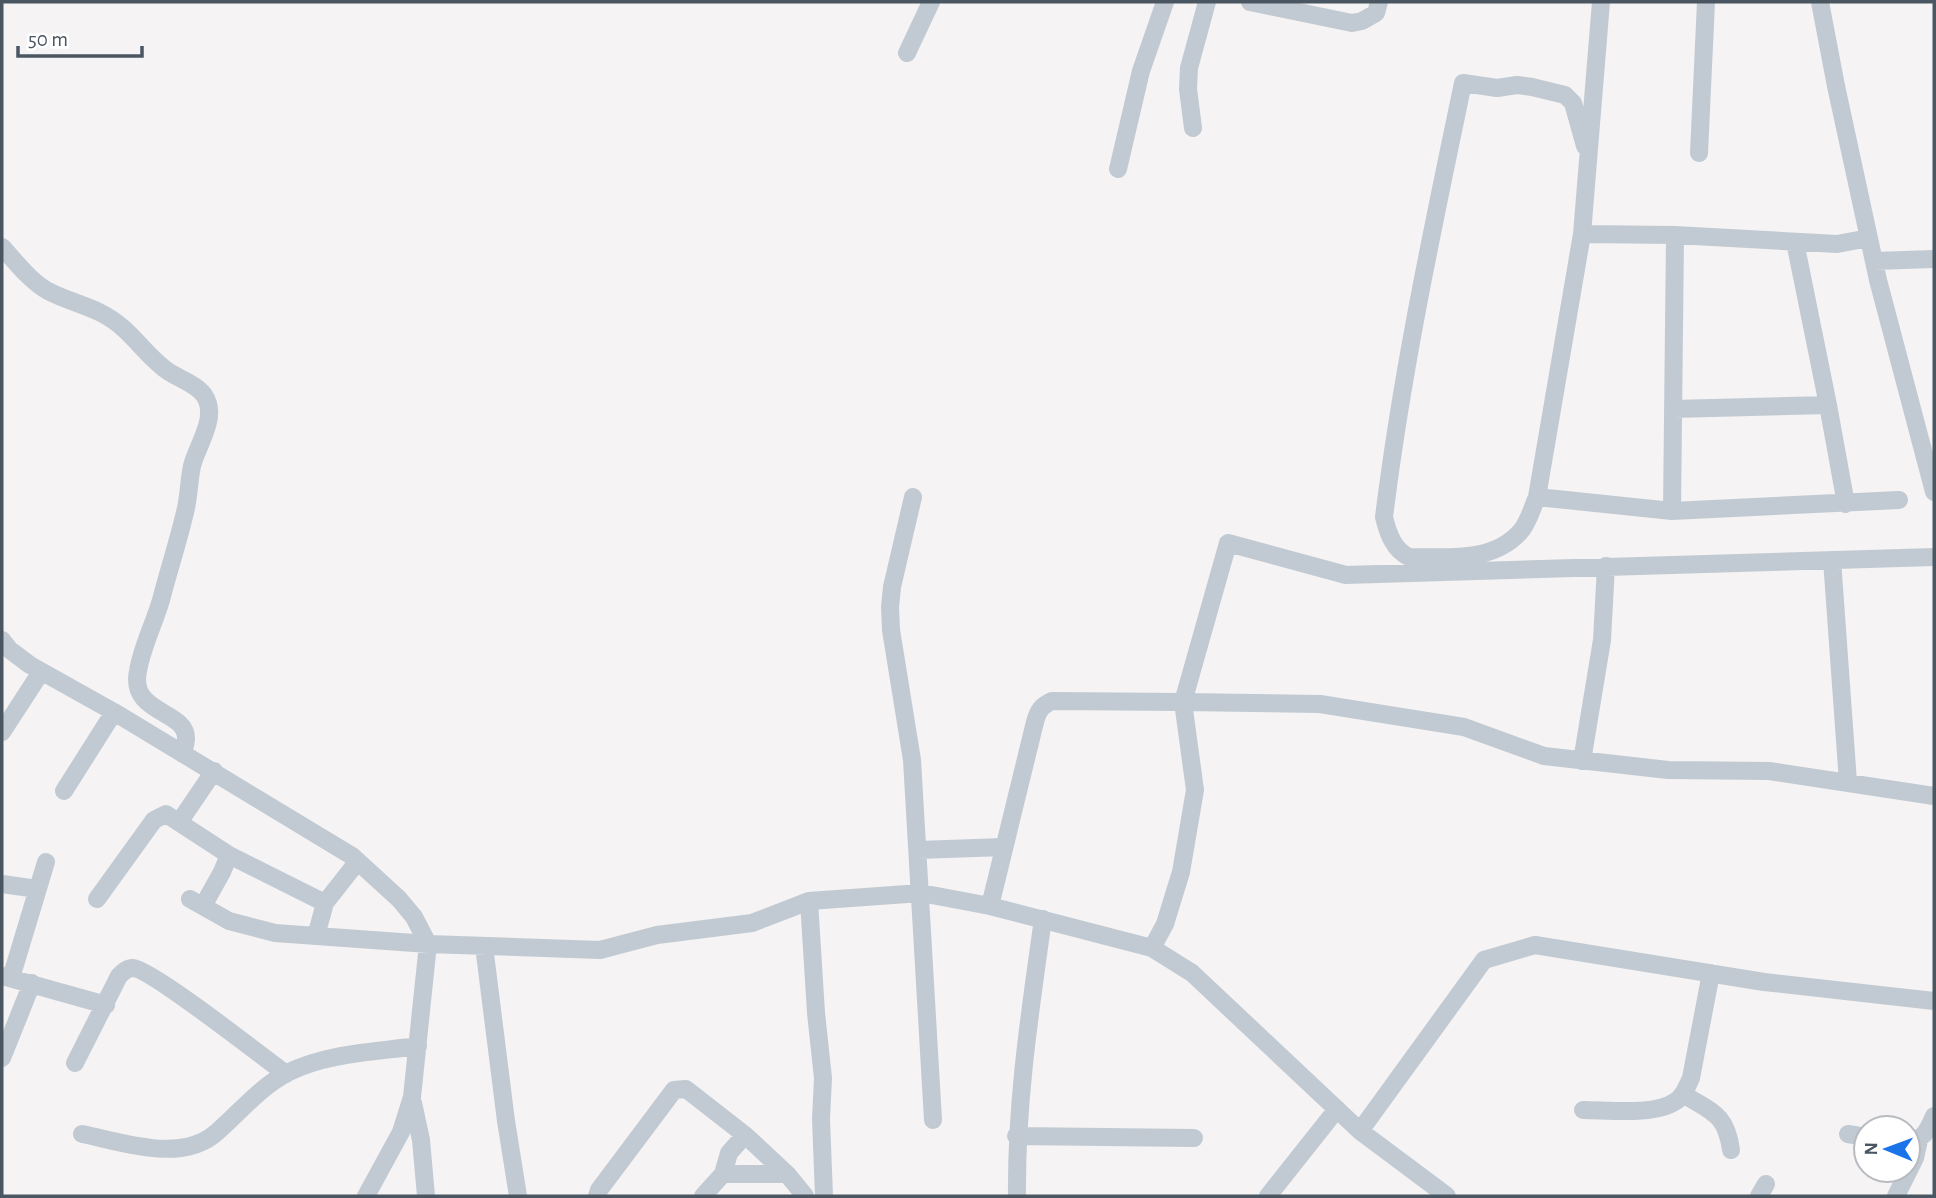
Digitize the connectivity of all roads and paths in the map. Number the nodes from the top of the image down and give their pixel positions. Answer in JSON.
{"nodes":[{"id":1,"x":931,"y":2,"type":"edge"},
{"id":2,"x":1165,"y":2,"type":"edge"},
{"id":3,"x":1207,"y":2,"type":"edge"},
{"id":4,"x":1250,"y":2,"type":"edge"},
{"id":5,"x":1379,"y":2,"type":"edge"},
{"id":6,"x":1601,"y":2,"type":"edge"},
{"id":7,"x":1706,"y":2,"type":"edge"},
{"id":8,"x":1820,"y":2,"type":"edge"},
{"id":9,"x":907,"y":53,"type":"dead end"},
{"id":10,"x":1193,"y":128,"type":"dead end"},
{"id":11,"x":1699,"y":153,"type":"dead end"},
{"id":12,"x":1589,"y":161,"type":"junction"},
{"id":13,"x":1118,"y":169,"type":"dead end"},
{"id":14,"x":1582,"y":234,"type":"junction"},
{"id":15,"x":1675,"y":235,"type":"junction"},
{"id":16,"x":1869,"y":238,"type":"junction"},
{"id":17,"x":1794,"y":242,"type":"junction"},
{"id":18,"x":2,"y":247,"type":"edge"},
{"id":19,"x":1934,"y":259,"type":"edge"},
{"id":20,"x":1874,"y":261,"type":"junction"},
{"id":21,"x":1828,"y":405,"type":"junction"},
{"id":22,"x":1673,"y":409,"type":"junction"},
{"id":23,"x":1934,"y":492,"type":"edge"},
{"id":24,"x":913,"y":497,"type":"dead end"},
{"id":25,"x":1537,"y":497,"type":"junction"},
{"id":26,"x":1899,"y":500,"type":"dead end"},
{"id":27,"x":1846,"y":504,"type":"junction"},
{"id":28,"x":1672,"y":511,"type":"junction"},
{"id":29,"x":1934,"y":557,"type":"edge"},
{"id":30,"x":1832,"y":560,"type":"junction"},
{"id":31,"x":1606,"y":566,"type":"junction"},
{"id":32,"x":4,"y":651,"type":"edge"},
{"id":33,"x":41,"y":672,"type":"junction"},
{"id":34,"x":1183,"y":702,"type":"junction"},
{"id":35,"x":114,"y":712,"type":"junction"},
{"id":36,"x":2,"y":732,"type":"edge"},
{"id":37,"x":183,"y":754,"type":"junction"},
{"id":38,"x":1582,"y":761,"type":"junction"},
{"id":39,"x":214,"y":771,"type":"junction"},
{"id":40,"x":1848,"y":782,"type":"junction"},
{"id":41,"x":64,"y":791,"type":"dead end"},
{"id":42,"x":1934,"y":796,"type":"edge"},
{"id":43,"x":180,"y":821,"type":"junction"},
{"id":44,"x":1004,"y":847,"type":"junction"},
{"id":45,"x":918,"y":850,"type":"junction"},
{"id":46,"x":229,"y":855,"type":"junction"},
{"id":47,"x":359,"y":861,"type":"junction"},
{"id":48,"x":46,"y":862,"type":"dead end"},
{"id":49,"x":2,"y":884,"type":"edge"},
{"id":50,"x":37,"y":889,"type":"junction"},
{"id":51,"x":921,"y":893,"type":"junction"},
{"id":52,"x":97,"y":899,"type":"dead end"},
{"id":53,"x":809,"y":901,"type":"junction"},
{"id":54,"x":325,"y":903,"type":"junction"},
{"id":55,"x":990,"y":906,"type":"junction"},
{"id":56,"x":1043,"y":919,"type":"junction"},
{"id":57,"x":316,"y":936,"type":"junction"},
{"id":58,"x":428,"y":944,"type":"junction"},
{"id":59,"x":484,"y":946,"type":"junction"},
{"id":60,"x":1152,"y":948,"type":"junction"},
{"id":61,"x":1712,"y":974,"type":"junction"},
{"id":62,"x":6,"y":977,"type":"edge"},
{"id":63,"x":32,"y":983,"type":"junction"},
{"id":64,"x":1934,"y":1001,"type":"edge"},
{"id":65,"x":106,"y":1005,"type":"junction"},
{"id":66,"x":418,"y":1046,"type":"junction"},
{"id":67,"x":2,"y":1058,"type":"edge"},
{"id":68,"x":75,"y":1063,"type":"dead end"},
{"id":69,"x":286,"y":1074,"type":"junction"},
{"id":70,"x":1683,"y":1094,"type":"junction"},
{"id":71,"x":412,"y":1097,"type":"junction"},
{"id":72,"x":1337,"y":1109,"type":"junction"},
{"id":73,"x":1583,"y":1110,"type":"dead end"},
{"id":74,"x":1934,"y":1116,"type":"edge"},
{"id":75,"x":933,"y":1120,"type":"dead end"},
{"id":76,"x":1360,"y":1130,"type":"junction"},
{"id":77,"x":82,"y":1134,"type":"dead end"},
{"id":78,"x":745,"y":1135,"type":"junction"},
{"id":79,"x":1017,"y":1136,"type":"junction"},
{"id":80,"x":1922,"y":1136,"type":"edge"},
{"id":81,"x":1194,"y":1138,"type":"dead end"},
{"id":82,"x":1731,"y":1150,"type":"dead end"},
{"id":83,"x":723,"y":1174,"type":"junction"},
{"id":84,"x":787,"y":1174,"type":"junction"},
{"id":85,"x":366,"y":1196,"type":"edge"},
{"id":86,"x":426,"y":1196,"type":"edge"},
{"id":87,"x":518,"y":1196,"type":"edge"},
{"id":88,"x":597,"y":1196,"type":"edge"},
{"id":89,"x":703,"y":1196,"type":"edge"},
{"id":90,"x":805,"y":1196,"type":"edge"},
{"id":91,"x":824,"y":1196,"type":"edge"},
{"id":92,"x":1017,"y":1196,"type":"edge"},
{"id":93,"x":1268,"y":1196,"type":"edge"},
{"id":94,"x":1447,"y":1196,"type":"edge"}],
"edges":[{"from":1,"to":9,"type":"street"},
{"from":2,"to":13,"type":"street"},
{"from":3,"to":10,"type":"street"},
{"from":4,"to":5,"type":"street"},
{"from":6,"to":12,"type":"street"},
{"from":7,"to":11,"type":"street"},
{"from":8,"to":16,"type":"street"},
{"from":12,"to":14,"type":"street"},
{"from":12,"to":25,"type":"street"},
{"from":14,"to":15,"type":"street"},
{"from":14,"to":25,"type":"street"},
{"from":15,"to":17,"type":"street"},
{"from":15,"to":22,"type":"street"},
{"from":16,"to":17,"type":"street"},
{"from":16,"to":20,"type":"street"},
{"from":17,"to":21,"type":"street"},
{"from":18,"to":37,"type":"street"},
{"from":19,"to":20,"type":"street"},
{"from":20,"to":23,"type":"street"},
{"from":21,"to":22,"type":"street"},
{"from":21,"to":27,"type":"street"},
{"from":22,"to":28,"type":"street"},
{"from":24,"to":45,"type":"street"},
{"from":25,"to":28,"type":"street"},
{"from":26,"to":27,"type":"street"},
{"from":27,"to":28,"type":"street"},
{"from":29,"to":30,"type":"street"},
{"from":30,"to":31,"type":"street"},
{"from":30,"to":40,"type":"street"},
{"from":31,"to":34,"type":"street"},
{"from":31,"to":38,"type":"street"},
{"from":32,"to":33,"type":"street"},
{"from":33,"to":35,"type":"street"},
{"from":33,"to":36,"type":"street"},
{"from":34,"to":38,"type":"street"},
{"from":34,"to":44,"type":"street"},
{"from":34,"to":60,"type":"street"},
{"from":35,"to":37,"type":"street"},
{"from":35,"to":41,"type":"street"},
{"from":37,"to":39,"type":"street"},
{"from":38,"to":40,"type":"street"},
{"from":39,"to":43,"type":"street"},
{"from":39,"to":47,"type":"street"},
{"from":40,"to":42,"type":"street"},
{"from":43,"to":46,"type":"street"},
{"from":43,"to":52,"type":"street"},
{"from":44,"to":45,"type":"street"},
{"from":44,"to":55,"type":"street"},
{"from":45,"to":51,"type":"street"},
{"from":46,"to":54,"type":"street"},
{"from":46,"to":57,"type":"street"},
{"from":47,"to":54,"type":"street"},
{"from":47,"to":58,"type":"street"},
{"from":48,"to":50,"type":"street"},
{"from":49,"to":50,"type":"street"},
{"from":50,"to":62,"type":"street"},
{"from":51,"to":53,"type":"street"},
{"from":51,"to":55,"type":"street"},
{"from":51,"to":75,"type":"street"},
{"from":53,"to":59,"type":"street"},
{"from":53,"to":91,"type":"street"},
{"from":54,"to":57,"type":"street"},
{"from":55,"to":56,"type":"street"},
{"from":56,"to":60,"type":"street"},
{"from":56,"to":79,"type":"street"},
{"from":57,"to":58,"type":"street"},
{"from":58,"to":59,"type":"street"},
{"from":58,"to":66,"type":"street"},
{"from":59,"to":87,"type":"street"},
{"from":60,"to":72,"type":"street"},
{"from":61,"to":64,"type":"street"},
{"from":61,"to":70,"type":"street"},
{"from":61,"to":76,"type":"street"},
{"from":62,"to":63,"type":"street"},
{"from":63,"to":65,"type":"street"},
{"from":63,"to":67,"type":"street"},
{"from":65,"to":68,"type":"street"},
{"from":65,"to":69,"type":"street"},
{"from":66,"to":69,"type":"street"},
{"from":66,"to":71,"type":"street"},
{"from":69,"to":77,"type":"street"},
{"from":70,"to":73,"type":"street"},
{"from":70,"to":82,"type":"street"},
{"from":71,"to":85,"type":"street"},
{"from":71,"to":86,"type":"street"},
{"from":72,"to":76,"type":"street"},
{"from":72,"to":93,"type":"street"},
{"from":74,"to":80,"type":"street"},
{"from":76,"to":94,"type":"street"},
{"from":78,"to":83,"type":"street"},
{"from":78,"to":84,"type":"street"},
{"from":78,"to":88,"type":"street"},
{"from":79,"to":81,"type":"street"},
{"from":79,"to":92,"type":"street"},
{"from":83,"to":84,"type":"street"},
{"from":83,"to":89,"type":"street"},
{"from":84,"to":90,"type":"street"}]}
